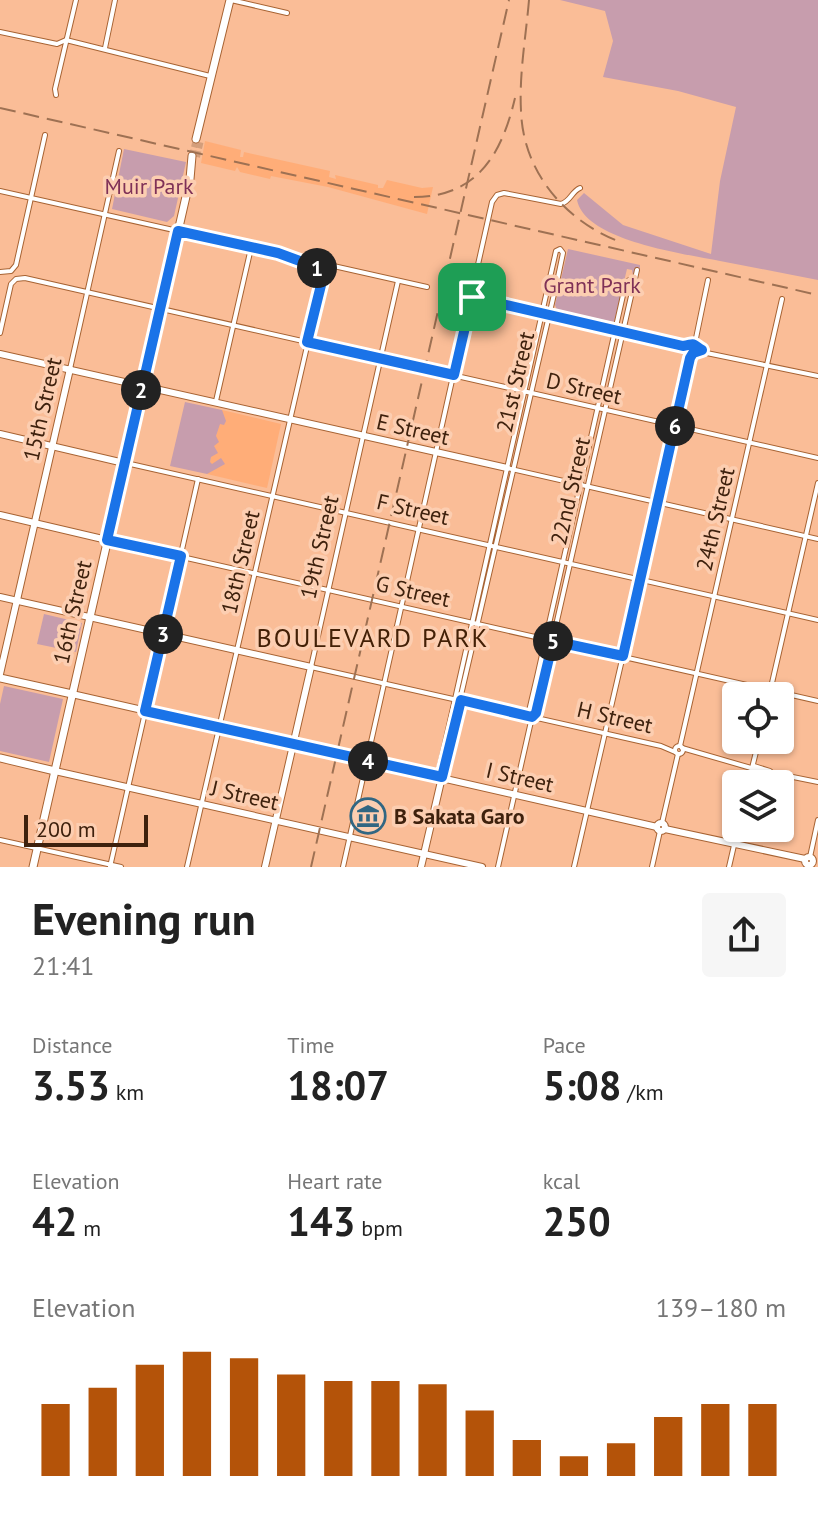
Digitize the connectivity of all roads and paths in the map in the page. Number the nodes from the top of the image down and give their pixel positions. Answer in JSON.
{"nodes":[{"id":1,"x":76,"y":0,"type":"edge"},
{"id":2,"x":115,"y":0,"type":"edge"},
{"id":3,"x":231,"y":0,"type":"edge"},
{"id":4,"x":287,"y":13,"type":"dead end"},
{"id":5,"x":0,"y":32,"type":"edge"},
{"id":6,"x":66,"y":40,"type":"junction"},
{"id":7,"x":106,"y":49,"type":"junction"},
{"id":8,"x":213,"y":77,"type":"junction"},
{"id":9,"x":56,"y":95,"type":"dead end"},
{"id":10,"x":45,"y":135,"type":"dead end"},
{"id":11,"x":199,"y":140,"type":"tunnel mouth"},
{"id":12,"x":119,"y":151,"type":"dead end"},
{"id":13,"x":195,"y":157,"type":"tunnel mouth"},
{"id":14,"x":580,"y":188,"type":"dead end"},
{"id":15,"x":0,"y":191,"type":"edge"},
{"id":16,"x":31,"y":198,"type":"junction"},
{"id":17,"x":104,"y":214,"type":"junction"},
{"id":18,"x":178,"y":231,"type":"junction"},
{"id":19,"x":251,"y":248,"type":"junction"},
{"id":20,"x":278,"y":253,"type":"junction"},
{"id":21,"x":326,"y":264,"type":"junction"},
{"id":22,"x":637,"y":270,"type":"dead end"},
{"id":23,"x":0,"y":272,"type":"edge"},
{"id":24,"x":551,"y":275,"type":"junction"},
{"id":25,"x":323,"y":277,"type":"junction"},
{"id":26,"x":558,"y":277,"type":"junction"},
{"id":27,"x":708,"y":280,"type":"dead end"},
{"id":28,"x":398,"y":281,"type":"junction"},
{"id":29,"x":634,"y":284,"type":"junction"},
{"id":30,"x":427,"y":287,"type":"dead end"},
{"id":31,"x":87,"y":292,"type":"junction"},
{"id":32,"x":456,"y":294,"type":"dead end"},
{"id":33,"x":472,"y":297,"type":"junction"},
{"id":34,"x":782,"y":299,"type":"dead end"},
{"id":35,"x":160,"y":308,"type":"junction"},
{"id":36,"x":542,"y":313,"type":"junction"},
{"id":37,"x":549,"y":315,"type":"junction"},
{"id":38,"x":233,"y":325,"type":"junction"},
{"id":39,"x":616,"y":330,"type":"junction"},
{"id":40,"x":623,"y":332,"type":"junction"},
{"id":41,"x":0,"y":333,"type":"edge"},
{"id":42,"x":307,"y":342,"type":"junction"},
{"id":43,"x":692,"y":348,"type":"junction"},
{"id":44,"x":0,"y":354,"type":"edge"},
{"id":45,"x":381,"y":358,"type":"junction"},
{"id":46,"x":767,"y":365,"type":"junction"},
{"id":47,"x":70,"y":369,"type":"junction"},
{"id":48,"x":454,"y":375,"type":"junction"},
{"id":49,"x":818,"y":376,"type":"edge"},
{"id":50,"x":142,"y":386,"type":"junction"},
{"id":51,"x":524,"y":391,"type":"junction"},
{"id":52,"x":531,"y":392,"type":"junction"},
{"id":53,"x":216,"y":403,"type":"junction"},
{"id":54,"x":598,"y":407,"type":"junction"},
{"id":55,"x":605,"y":409,"type":"junction"},
{"id":56,"x":289,"y":419,"type":"junction"},
{"id":57,"x":676,"y":425,"type":"junction"},
{"id":58,"x":0,"y":434,"type":"edge"},
{"id":59,"x":363,"y":436,"type":"junction"},
{"id":60,"x":749,"y":442,"type":"junction"},
{"id":61,"x":52,"y":446,"type":"junction"},
{"id":62,"x":440,"y":453,"type":"junction"},
{"id":63,"x":818,"y":458,"type":"edge"},
{"id":64,"x":128,"y":464,"type":"junction"},
{"id":65,"x":510,"y":469,"type":"junction"},
{"id":66,"x":198,"y":479,"type":"junction"},
{"id":67,"x":818,"y":483,"type":"edge"},
{"id":68,"x":581,"y":485,"type":"junction"},
{"id":69,"x":588,"y":486,"type":"junction"},
{"id":70,"x":272,"y":496,"type":"junction"},
{"id":71,"x":658,"y":502,"type":"junction"},
{"id":72,"x":345,"y":513,"type":"junction"},
{"id":73,"x":0,"y":515,"type":"edge"},
{"id":74,"x":732,"y":518,"type":"junction"},
{"id":75,"x":34,"y":523,"type":"junction"},
{"id":76,"x":419,"y":529,"type":"junction"},
{"id":77,"x":806,"y":536,"type":"junction"},
{"id":78,"x":818,"y":539,"type":"edge"},
{"id":79,"x":107,"y":540,"type":"junction"},
{"id":80,"x":493,"y":546,"type":"junction"},
{"id":81,"x":181,"y":556,"type":"junction"},
{"id":82,"x":563,"y":562,"type":"junction"},
{"id":83,"x":570,"y":563,"type":"junction"},
{"id":84,"x":254,"y":573,"type":"junction"},
{"id":85,"x":640,"y":579,"type":"junction"},
{"id":86,"x":328,"y":590,"type":"junction"},
{"id":87,"x":713,"y":596,"type":"junction"},
{"id":88,"x":0,"y":597,"type":"edge"},
{"id":89,"x":16,"y":600,"type":"junction"},
{"id":90,"x":401,"y":606,"type":"junction"},
{"id":91,"x":788,"y":613,"type":"junction"},
{"id":92,"x":89,"y":617,"type":"junction"},
{"id":93,"x":818,"y":620,"type":"edge"},
{"id":94,"x":472,"y":622,"type":"junction"},
{"id":95,"x":478,"y":624,"type":"junction"},
{"id":96,"x":163,"y":634,"type":"junction"},
{"id":97,"x":545,"y":639,"type":"junction"},
{"id":98,"x":553,"y":641,"type":"junction"},
{"id":99,"x":237,"y":650,"type":"junction"},
{"id":100,"x":623,"y":656,"type":"junction"},
{"id":101,"x":311,"y":667,"type":"junction"},
{"id":102,"x":696,"y":673,"type":"junction"},
{"id":103,"x":0,"y":676,"type":"edge"},
{"id":104,"x":729,"y":682,"type":"edge"},
{"id":105,"x":772,"y":682,"type":"edge"},
{"id":106,"x":384,"y":683,"type":"junction"},
{"id":107,"x":72,"y":694,"type":"junction"},
{"id":108,"x":794,"y":697,"type":"edge"},
{"id":109,"x":461,"y":700,"type":"junction"},
{"id":110,"x":818,"y":701,"type":"edge"},
{"id":111,"x":146,"y":707,"type":"junction"},
{"id":112,"x":532,"y":717,"type":"junction"},
{"id":113,"x":219,"y":727,"type":"junction"},
{"id":114,"x":605,"y":733,"type":"junction"},
{"id":115,"x":293,"y":744,"type":"junction"},
{"id":116,"x":679,"y":750,"type":"junction"},
{"id":117,"x":755,"y":754,"type":"edge"},
{"id":118,"x":0,"y":758,"type":"edge"},
{"id":119,"x":366,"y":760,"type":"junction"},
{"id":120,"x":752,"y":767,"type":"junction"},
{"id":121,"x":751,"y":770,"type":"edge"},
{"id":122,"x":55,"y":771,"type":"junction"},
{"id":123,"x":438,"y":777,"type":"junction"},
{"id":124,"x":818,"y":782,"type":"edge"},
{"id":125,"x":127,"y":787,"type":"junction"},
{"id":126,"x":514,"y":794,"type":"junction"},
{"id":127,"x":202,"y":803,"type":"junction"},
{"id":128,"x":587,"y":810,"type":"junction"},
{"id":129,"x":277,"y":820,"type":"junction"},
{"id":130,"x":818,"y":820,"type":"edge"},
{"id":131,"x":661,"y":828,"type":"junction"},
{"id":132,"x":349,"y":837,"type":"junction"},
{"id":133,"x":0,"y":840,"type":"edge"},
{"id":134,"x":735,"y":844,"type":"junction"},
{"id":135,"x":37,"y":849,"type":"junction"},
{"id":136,"x":424,"y":854,"type":"junction"},
{"id":137,"x":810,"y":862,"type":"edge"},
{"id":138,"x":110,"y":866,"type":"edge"},
{"id":139,"x":33,"y":867,"type":"edge"},
{"id":140,"x":121,"y":867,"type":"edge"},
{"id":141,"x":187,"y":867,"type":"edge"},
{"id":142,"x":265,"y":867,"type":"edge"},
{"id":143,"x":343,"y":867,"type":"edge"},
{"id":144,"x":421,"y":867,"type":"edge"},
{"id":145,"x":482,"y":867,"type":"edge"},
{"id":146,"x":498,"y":867,"type":"edge"},
{"id":147,"x":574,"y":867,"type":"edge"},
{"id":148,"x":652,"y":867,"type":"edge"},
{"id":149,"x":729,"y":867,"type":"edge"}],
"edges":[{"from":1,"to":6,"type":"street"},
{"from":2,"to":7,"type":"street"},
{"from":3,"to":4,"type":"street"},
{"from":3,"to":8,"type":"main road"},
{"from":5,"to":6,"type":"street"},
{"from":6,"to":7,"type":"street"},
{"from":6,"to":9,"type":"street"},
{"from":7,"to":8,"type":"street"},
{"from":8,"to":11,"type":"main road"},
{"from":10,"to":16,"type":"street"},
{"from":12,"to":17,"type":"street","name":"15th Street"},
{"from":13,"to":18,"type":"main road","name":"16th Street"},
{"from":14,"to":33,"type":"street"},
{"from":15,"to":16,"type":"street"},
{"from":16,"to":17,"type":"street"},
{"from":16,"to":23,"type":"street"},
{"from":17,"to":18,"type":"street"},
{"from":17,"to":31,"type":"street","name":"15th Street"},
{"from":18,"to":19,"type":"street"},
{"from":18,"to":35,"type":"main road","name":"16th Street"},
{"from":19,"to":20,"type":"street"},
{"from":19,"to":38,"type":"street"},
{"from":20,"to":21,"type":"street"},
{"from":20,"to":25,"type":"street"},
{"from":21,"to":25,"type":"street","name":"18th Street"},
{"from":21,"to":28,"type":"street"},
{"from":22,"to":29,"type":"street","name":"22nd Street"},
{"from":24,"to":26,"type":"street"},
{"from":24,"to":26,"type":"street","name":"21st Street"},
{"from":24,"to":36,"type":"street","name":"21st Street"},
{"from":25,"to":42,"type":"street","name":"18th Street"},
{"from":26,"to":37,"type":"street","name":"21st Street"},
{"from":27,"to":43,"type":"street"},
{"from":28,"to":30,"type":"street"},
{"from":28,"to":45,"type":"street","name":"19th Street"},
{"from":29,"to":39,"type":"street","name":"22nd Street"},
{"from":29,"to":40,"type":"street","name":"22nd Street"},
{"from":31,"to":35,"type":"street","name":"D Street"},
{"from":31,"to":41,"type":"street","name":"D Street"},
{"from":31,"to":47,"type":"street","name":"15th Street"},
{"from":32,"to":33,"type":"street"},
{"from":33,"to":36,"type":"street"},
{"from":33,"to":48,"type":"street"},
{"from":34,"to":46,"type":"street","name":"24th Street"},
{"from":35,"to":38,"type":"street","name":"D Street"},
{"from":35,"to":50,"type":"main road","name":"16th Street"},
{"from":36,"to":37,"type":"street"},
{"from":36,"to":51,"type":"street","name":"21st Street"},
{"from":37,"to":39,"type":"street"},
{"from":37,"to":52,"type":"street","name":"21st Street"},
{"from":38,"to":42,"type":"street","name":"D Street"},
{"from":38,"to":53,"type":"street"},
{"from":39,"to":40,"type":"street"},
{"from":39,"to":54,"type":"street","name":"22nd Street"},
{"from":40,"to":43,"type":"street"},
{"from":40,"to":55,"type":"street","name":"22nd Street"},
{"from":42,"to":45,"type":"street","name":"D Street"},
{"from":42,"to":56,"type":"street","name":"18th Street"},
{"from":43,"to":46,"type":"street"},
{"from":43,"to":57,"type":"street"},
{"from":44,"to":47,"type":"street","name":"E Street"},
{"from":45,"to":48,"type":"street","name":"D Street"},
{"from":45,"to":59,"type":"street","name":"19th Street"},
{"from":46,"to":49,"type":"street"},
{"from":46,"to":60,"type":"street","name":"24th Street"},
{"from":47,"to":50,"type":"street","name":"E Street"},
{"from":47,"to":61,"type":"street","name":"15th Street"},
{"from":48,"to":51,"type":"street","name":"D Street"},
{"from":48,"to":62,"type":"street"},
{"from":50,"to":53,"type":"street","name":"E Street"},
{"from":50,"to":64,"type":"main road","name":"16th Street"},
{"from":51,"to":52,"type":"street","name":"D Street"},
{"from":51,"to":65,"type":"street","name":"21st Street"},
{"from":52,"to":54,"type":"street","name":"D Street"},
{"from":52,"to":65,"type":"street","name":"21st Street"},
{"from":53,"to":56,"type":"street","name":"E Street"},
{"from":54,"to":55,"type":"street","name":"D Street"},
{"from":54,"to":68,"type":"street","name":"22nd Street"},
{"from":55,"to":57,"type":"street","name":"D Street"},
{"from":55,"to":69,"type":"street","name":"22nd Street"},
{"from":56,"to":59,"type":"street","name":"E Street"},
{"from":56,"to":70,"type":"street","name":"18th Street"},
{"from":57,"to":60,"type":"street","name":"D Street"},
{"from":57,"to":71,"type":"street"},
{"from":58,"to":61,"type":"street","name":"F Street"},
{"from":59,"to":62,"type":"street","name":"E Street"},
{"from":59,"to":72,"type":"street","name":"19th Street"},
{"from":60,"to":63,"type":"street","name":"D Street"},
{"from":60,"to":74,"type":"street","name":"24th Street"},
{"from":61,"to":64,"type":"street","name":"F Street"},
{"from":61,"to":75,"type":"street","name":"15th Street"},
{"from":62,"to":65,"type":"street","name":"E Street"},
{"from":62,"to":76,"type":"street"},
{"from":64,"to":66,"type":"street","name":"F Street"},
{"from":64,"to":79,"type":"main road","name":"16th Street"},
{"from":65,"to":68,"type":"street","name":"E Street"},
{"from":65,"to":80,"type":"street","name":"21st Street"},
{"from":66,"to":70,"type":"street","name":"F Street"},
{"from":66,"to":81,"type":"street"},
{"from":67,"to":77,"type":"street"},
{"from":68,"to":69,"type":"street","name":"E Street"},
{"from":68,"to":82,"type":"street","name":"22nd Street"},
{"from":69,"to":71,"type":"street","name":"E Street"},
{"from":69,"to":83,"type":"street","name":"22nd Street"},
{"from":70,"to":72,"type":"street","name":"F Street"},
{"from":70,"to":84,"type":"street","name":"18th Street"},
{"from":71,"to":74,"type":"street","name":"E Street"},
{"from":71,"to":85,"type":"street"},
{"from":72,"to":76,"type":"street","name":"F Street"},
{"from":72,"to":86,"type":"street","name":"19th Street"},
{"from":73,"to":75,"type":"street","name":"G Street"},
{"from":74,"to":77,"type":"street","name":"E Street"},
{"from":74,"to":87,"type":"street","name":"24th Street"},
{"from":75,"to":79,"type":"street","name":"G Street"},
{"from":75,"to":89,"type":"street","name":"15th Street"},
{"from":76,"to":80,"type":"street","name":"F Street"},
{"from":76,"to":90,"type":"street"},
{"from":77,"to":78,"type":"street","name":"E Street"},
{"from":77,"to":91,"type":"street"},
{"from":79,"to":81,"type":"street","name":"G Street"},
{"from":79,"to":92,"type":"main road","name":"16th Street"},
{"from":80,"to":82,"type":"street","name":"F Street"},
{"from":80,"to":94,"type":"street","name":"21st Street"},
{"from":80,"to":95,"type":"street","name":"21st Street"},
{"from":81,"to":84,"type":"street","name":"G Street"},
{"from":81,"to":96,"type":"street"},
{"from":82,"to":83,"type":"street","name":"F Street"},
{"from":82,"to":97,"type":"street","name":"22nd Street"},
{"from":83,"to":85,"type":"street","name":"F Street"},
{"from":83,"to":98,"type":"street","name":"22nd Street"},
{"from":84,"to":86,"type":"street","name":"G Street"},
{"from":84,"to":99,"type":"street","name":"18th Street"},
{"from":85,"to":87,"type":"street","name":"F Street"},
{"from":85,"to":100,"type":"street"},
{"from":86,"to":90,"type":"street","name":"G Street"},
{"from":86,"to":101,"type":"street","name":"19th Street"},
{"from":87,"to":91,"type":"street","name":"F Street"},
{"from":87,"to":102,"type":"street","name":"24th Street"},
{"from":88,"to":89,"type":"street","name":"H Street"},
{"from":89,"to":92,"type":"street","name":"H Street"},
{"from":89,"to":103,"type":"street","name":"15th Street"},
{"from":90,"to":94,"type":"street","name":"G Street"},
{"from":90,"to":106,"type":"street"},
{"from":91,"to":93,"type":"street","name":"F Street"},
{"from":91,"to":105,"type":"street"},
{"from":92,"to":96,"type":"street","name":"H Street"},
{"from":92,"to":107,"type":"main road","name":"16th Street"},
{"from":94,"to":95,"type":"street","name":"G Street"},
{"from":94,"to":109,"type":"street","name":"21st Street"},
{"from":95,"to":97,"type":"street","name":"G Street"},
{"from":95,"to":109,"type":"street","name":"21st Street"},
{"from":96,"to":99,"type":"street","name":"H Street"},
{"from":96,"to":111,"type":"street"},
{"from":97,"to":98,"type":"street","name":"G Street"},
{"from":97,"to":112,"type":"street","name":"22nd Street"},
{"from":98,"to":100,"type":"street","name":"G Street"},
{"from":98,"to":112,"type":"street","name":"22nd Street"},
{"from":99,"to":101,"type":"street","name":"H Street"},
{"from":99,"to":113,"type":"street","name":"18th Street"},
{"from":100,"to":102,"type":"street","name":"G Street"},
{"from":100,"to":114,"type":"street"},
{"from":101,"to":106,"type":"street","name":"H Street"},
{"from":101,"to":115,"type":"street","name":"19th Street"},
{"from":102,"to":104,"type":"street","name":"G Street"},
{"from":102,"to":116,"type":"street","name":"24th Street"},
{"from":103,"to":107,"type":"main road","name":"I Street"},
{"from":106,"to":109,"type":"street","name":"H Street"},
{"from":106,"to":119,"type":"street"},
{"from":107,"to":111,"type":"street","name":"I Street"},
{"from":107,"to":122,"type":"main road","name":"16th Street"},
{"from":108,"to":110,"type":"street","name":"G Street"},
{"from":109,"to":112,"type":"street","name":"H Street"},
{"from":109,"to":123,"type":"street","name":"21st Street"},
{"from":111,"to":113,"type":"street","name":"I Street"},
{"from":111,"to":125,"type":"street"},
{"from":112,"to":114,"type":"street","name":"H Street"},
{"from":112,"to":126,"type":"street","name":"22nd Street"},
{"from":113,"to":115,"type":"street","name":"I Street"},
{"from":113,"to":127,"type":"street","name":"18th Street"},
{"from":114,"to":116,"type":"street","name":"H Street"},
{"from":114,"to":128,"type":"street"},
{"from":115,"to":119,"type":"street","name":"I Street"},
{"from":115,"to":129,"type":"street","name":"19th Street"},
{"from":116,"to":120,"type":"street","name":"H Street"},
{"from":116,"to":131,"type":"street","name":"24th Street"},
{"from":117,"to":120,"type":"street"},
{"from":118,"to":122,"type":"main road","name":"J Street"},
{"from":119,"to":123,"type":"street","name":"I Street"},
{"from":119,"to":132,"type":"street"},
{"from":120,"to":121,"type":"street"},
{"from":120,"to":124,"type":"street","name":"H Street"},
{"from":122,"to":125,"type":"street","name":"J Street"},
{"from":122,"to":135,"type":"main road","name":"16th Street"},
{"from":123,"to":126,"type":"street","name":"I Street"},
{"from":123,"to":136,"type":"street","name":"21st Street"},
{"from":125,"to":127,"type":"street","name":"J Street"},
{"from":125,"to":138,"type":"street"},
{"from":126,"to":128,"type":"street","name":"I Street"},
{"from":126,"to":146,"type":"street","name":"22nd Street"},
{"from":127,"to":129,"type":"street","name":"J Street"},
{"from":127,"to":141,"type":"street","name":"18th Street"},
{"from":128,"to":131,"type":"street","name":"I Street"},
{"from":128,"to":147,"type":"street"},
{"from":129,"to":132,"type":"street","name":"J Street"},
{"from":129,"to":142,"type":"street","name":"19th Street"},
{"from":130,"to":137,"type":"street"},
{"from":131,"to":134,"type":"street","name":"I Street"},
{"from":131,"to":148,"type":"street","name":"24th Street"},
{"from":132,"to":136,"type":"street","name":"J Street"},
{"from":132,"to":143,"type":"street"},
{"from":133,"to":135,"type":"street"},
{"from":134,"to":137,"type":"street","name":"I Street"},
{"from":134,"to":149,"type":"street"},
{"from":135,"to":138,"type":"street"},
{"from":135,"to":139,"type":"main road","name":"16th Street"},
{"from":136,"to":144,"type":"street","name":"21st Street"},
{"from":136,"to":145,"type":"street","name":"J Street"},
{"from":138,"to":140,"type":"street"}]}
